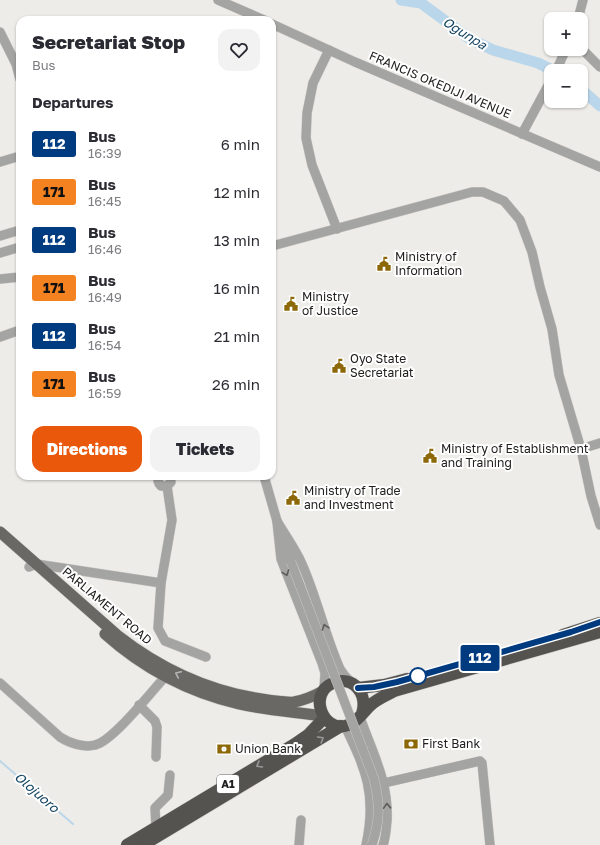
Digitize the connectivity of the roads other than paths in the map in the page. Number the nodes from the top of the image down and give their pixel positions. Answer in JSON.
{"nodes":[{"id":1,"x":218,"y":0,"type":"edge"},
{"id":2,"x":583,"y":0,"type":"edge"},
{"id":3,"x":580,"y":12,"type":"edge"},
{"id":4,"x":255,"y":16,"type":"edge"},
{"id":5,"x":276,"y":26,"type":"edge"},
{"id":6,"x":0,"y":32,"type":"edge"},
{"id":7,"x":329,"y":50,"type":"junction"},
{"id":8,"x":588,"y":55,"type":"edge"},
{"id":9,"x":16,"y":64,"type":"edge"},
{"id":10,"x":600,"y":67,"type":"edge"},
{"id":11,"x":544,"y":93,"type":"edge"},
{"id":12,"x":522,"y":134,"type":"junction"},
{"id":13,"x":16,"y":157,"type":"edge"},
{"id":14,"x":0,"y":162,"type":"edge"},
{"id":15,"x":600,"y":167,"type":"edge"},
{"id":16,"x":337,"y":230,"type":"junction"},
{"id":17,"x":16,"y":231,"type":"edge"},
{"id":18,"x":0,"y":236,"type":"edge"},
{"id":19,"x":276,"y":245,"type":"edge"},
{"id":20,"x":16,"y":248,"type":"edge"},
{"id":21,"x":0,"y":253,"type":"edge"},
{"id":22,"x":16,"y":277,"type":"edge"},
{"id":23,"x":0,"y":279,"type":"edge"},
{"id":24,"x":16,"y":331,"type":"edge"},
{"id":25,"x":0,"y":337,"type":"edge"},
{"id":26,"x":600,"y":444,"type":"edge"},
{"id":27,"x":581,"y":449,"type":"junction"},
{"id":28,"x":158,"y":480,"type":"edge"},
{"id":29,"x":171,"y":480,"type":"edge"},
{"id":30,"x":265,"y":480,"type":"edge"},
{"id":31,"x":167,"y":486,"type":"junction"},
{"id":32,"x":276,"y":521,"type":"junction"},
{"id":33,"x":600,"y":525,"type":"edge"},
{"id":34,"x":0,"y":532,"type":"edge"},
{"id":35,"x":0,"y":541,"type":"edge"},
{"id":36,"x":33,"y":565,"type":"junction"},
{"id":37,"x":161,"y":583,"type":"junction"},
{"id":38,"x":600,"y":622,"type":"edge"},
{"id":39,"x":600,"y":632,"type":"edge"},
{"id":40,"x":206,"y":657,"type":"dead end"},
{"id":41,"x":164,"y":677,"type":"junction"},
{"id":42,"x":0,"y":683,"type":"edge"},
{"id":43,"x":356,"y":686,"type":"junction"},
{"id":44,"x":323,"y":690,"type":"junction"},
{"id":45,"x":139,"y":705,"type":"junction"},
{"id":46,"x":361,"y":715,"type":"junction"},
{"id":47,"x":324,"y":717,"type":"junction"},
{"id":48,"x":343,"y":726,"type":"junction"},
{"id":49,"x":156,"y":757,"type":"dead end"},
{"id":50,"x":170,"y":775,"type":"dead end"},
{"id":51,"x":384,"y":783,"type":"junction"},
{"id":52,"x":301,"y":820,"type":"dead end"},
{"id":53,"x":154,"y":835,"type":"edge"},
{"id":54,"x":386,"y":844,"type":"edge"},
{"id":55,"x":127,"y":845,"type":"edge"},
{"id":56,"x":143,"y":845,"type":"edge"},
{"id":57,"x":299,"y":845,"type":"edge"},
{"id":58,"x":366,"y":845,"type":"edge"},
{"id":59,"x":372,"y":845,"type":"edge"},
{"id":60,"x":490,"y":845,"type":"edge"}],
"edges":[{"from":1,"to":4,"type":"street"},
{"from":2,"to":3,"type":"street"},
{"from":5,"to":7,"type":"street","name":"FRANCIS OKEDIJI AVENUE"},
{"from":6,"to":9,"type":"street"},
{"from":7,"to":12,"type":"street","name":"FRANCIS OKEDIJI AVENUE"},
{"from":7,"to":16,"type":"street"},
{"from":8,"to":10,"type":"street"},
{"from":11,"to":12,"type":"street"},
{"from":12,"to":15,"type":"street","name":"FRANCIS OKEDIJI AVENUE"},
{"from":13,"to":14,"type":"street"},
{"from":16,"to":19,"type":"street"},
{"from":16,"to":27,"type":"street"},
{"from":17,"to":18,"type":"street"},
{"from":20,"to":21,"type":"street"},
{"from":22,"to":23,"type":"street"},
{"from":24,"to":25,"type":"street"},
{"from":26,"to":27,"type":"street"},
{"from":27,"to":33,"type":"street"},
{"from":28,"to":31,"type":"street"},
{"from":29,"to":31,"type":"street"},
{"from":30,"to":32,"type":"street"},
{"from":31,"to":37,"type":"street"},
{"from":43,"to":32,"type":"street","one_way":true},
{"from":32,"to":44,"type":"street","one_way":true},
{"from":32,"to":59,"type":"street","bridge":true},
{"from":34,"to":36,"type":"main road","name":"PARLIAMENT ROAD"},
{"from":35,"to":36,"type":"main road","name":"PARLIAMENT ROAD"},
{"from":36,"to":37,"type":"street"},
{"from":36,"to":41,"type":"main road","name":"PARLIAMENT ROAD"},
{"from":44,"to":36,"type":"main road","name":"PARLIAMENT ROAD","one_way":true},
{"from":37,"to":40,"type":"street"},
{"from":38,"to":43,"type":"highway"},
{"from":39,"to":46,"type":"highway"},
{"from":41,"to":45,"type":"street"},
{"from":41,"to":47,"type":"main road","name":"PARLIAMENT ROAD"},
{"from":42,"to":45,"type":"street"},
{"from":43,"to":44,"type":"highway"},
{"from":43,"to":46,"type":"highway"},
{"from":44,"to":47,"type":"highway"},
{"from":45,"to":49,"type":"street"},
{"from":46,"to":48,"type":"highway"},
{"from":46,"to":51,"type":"street"},
{"from":47,"to":48,"type":"highway"},
{"from":47,"to":53,"type":"highway","number":"A1","one_way":true},
{"from":53,"to":48,"type":"highway","number":"A1","one_way":true},
{"from":48,"to":58,"type":"street"},
{"from":50,"to":53,"type":"street"},
{"from":54,"to":51,"type":"street","one_way":true},
{"from":51,"to":60,"type":"street"},
{"from":52,"to":57,"type":"street"},
{"from":53,"to":55,"type":"highway","number":"A1"},
{"from":53,"to":56,"type":"highway","number":"A1"}]}
